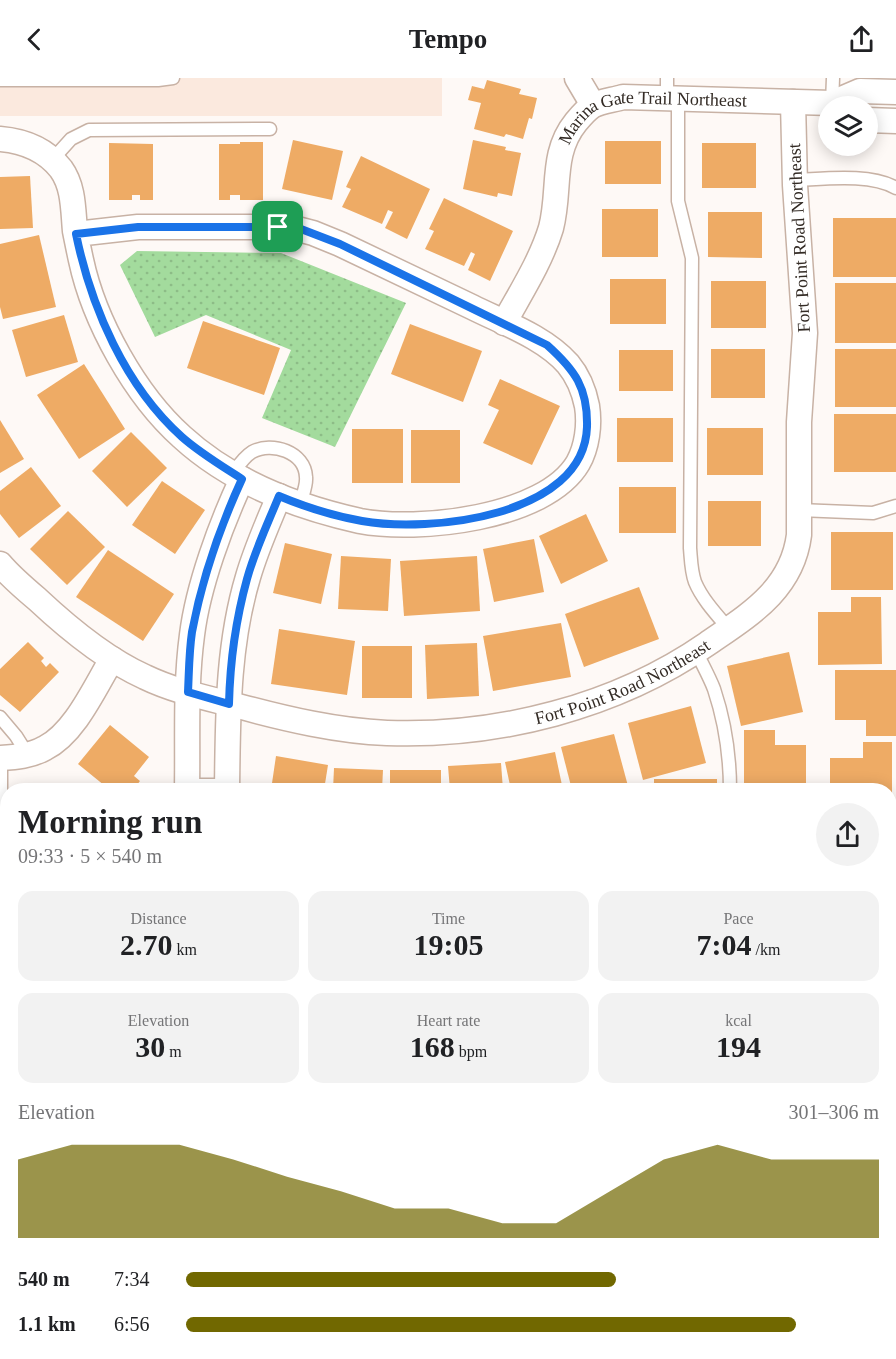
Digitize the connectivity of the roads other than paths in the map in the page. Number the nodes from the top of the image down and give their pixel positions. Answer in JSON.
{"nodes":[{"id":1,"x":172,"y":78,"type":"edge"},
{"id":2,"x":577,"y":78,"type":"edge"},
{"id":3,"x":832,"y":78,"type":"edge"},
{"id":4,"x":0,"y":80,"type":"edge"},
{"id":5,"x":670,"y":91,"type":"edge"},
{"id":6,"x":896,"y":92,"type":"edge"},
{"id":7,"x":834,"y":96,"type":"edge"},
{"id":8,"x":851,"y":96,"type":"edge"},
{"id":9,"x":793,"y":102,"type":"junction"},
{"id":10,"x":818,"y":104,"type":"edge"},
{"id":11,"x":593,"y":105,"type":"junction"},
{"id":12,"x":878,"y":120,"type":"edge"},
{"id":13,"x":896,"y":121,"type":"edge"},
{"id":14,"x":270,"y":129,"type":"dead end"},
{"id":15,"x":0,"y":138,"type":"edge"},
{"id":16,"x":52,"y":160,"type":"junction"},
{"id":17,"x":795,"y":180,"type":"junction"},
{"id":18,"x":896,"y":188,"type":"edge"},
{"id":19,"x":76,"y":234,"type":"junction"},
{"id":20,"x":504,"y":323,"type":"junction"},
{"id":21,"x":237,"y":476,"type":"junction"},
{"id":22,"x":289,"y":500,"type":"junction"},
{"id":23,"x":895,"y":508,"type":"edge"},
{"id":24,"x":799,"y":510,"type":"junction"},
{"id":25,"x":0,"y":564,"type":"edge"},
{"id":26,"x":729,"y":629,"type":"junction"},
{"id":27,"x":696,"y":651,"type":"junction"},
{"id":28,"x":112,"y":659,"type":"junction"},
{"id":29,"x":188,"y":692,"type":"junction"},
{"id":30,"x":229,"y":704,"type":"junction"},
{"id":31,"x":0,"y":717,"type":"edge"},
{"id":32,"x":28,"y":755,"type":"junction"},
{"id":33,"x":1,"y":758,"type":"edge"},
{"id":34,"x":1,"y":783,"type":"edge"},
{"id":35,"x":187,"y":783,"type":"edge"},
{"id":36,"x":227,"y":783,"type":"edge"},
{"id":37,"x":730,"y":783,"type":"edge"}],
"edges":[{"from":1,"to":4,"type":"lane"},
{"from":2,"to":11,"type":"street"},
{"from":3,"to":7,"type":"lane"},
{"from":5,"to":9,"type":"street","name":"Marina Gate Trail Northeast"},
{"from":5,"to":11,"type":"street","name":"Marina Gate Trail Northeast"},
{"from":5,"to":26,"type":"lane"},
{"from":6,"to":8,"type":"street","name":"Marina Gate Trail Northeast"},
{"from":9,"to":10,"type":"street","name":"Marina Gate Trail Northeast"},
{"from":9,"to":17,"type":"street","name":"Fort Point Road Northeast"},
{"from":11,"to":20,"type":"street","name":"Marina Gate Trail Northeast"},
{"from":12,"to":13,"type":"street"},
{"from":14,"to":16,"type":"lane"},
{"from":15,"to":16,"type":"street"},
{"from":16,"to":19,"type":"street"},
{"from":17,"to":18,"type":"lane"},
{"from":17,"to":24,"type":"street","name":"Fort Point Road Northeast"},
{"from":19,"to":20,"type":"street"},
{"from":19,"to":21,"type":"street"},
{"from":20,"to":22,"type":"street"},
{"from":21,"to":22,"type":"street"},
{"from":21,"to":22,"type":"lane"},
{"from":21,"to":29,"type":"street"},
{"from":22,"to":30,"type":"street"},
{"from":23,"to":24,"type":"lane"},
{"from":24,"to":26,"type":"street","name":"Fort Point Road Northeast"},
{"from":25,"to":28,"type":"street","name":"Fort Point Road Northeast"},
{"from":26,"to":27,"type":"street","name":"Fort Point Road Northeast"},
{"from":27,"to":30,"type":"street","name":"Fort Point Road Northeast"},
{"from":27,"to":37,"type":"lane"},
{"from":28,"to":29,"type":"street","name":"Fort Point Road Northeast"},
{"from":28,"to":32,"type":"street"},
{"from":29,"to":30,"type":"street","name":"Fort Point Road Northeast"},
{"from":29,"to":35,"type":"street"},
{"from":30,"to":36,"type":"street"},
{"from":31,"to":32,"type":"lane"},
{"from":32,"to":33,"type":"street"},
{"from":33,"to":34,"type":"lane"}]}
